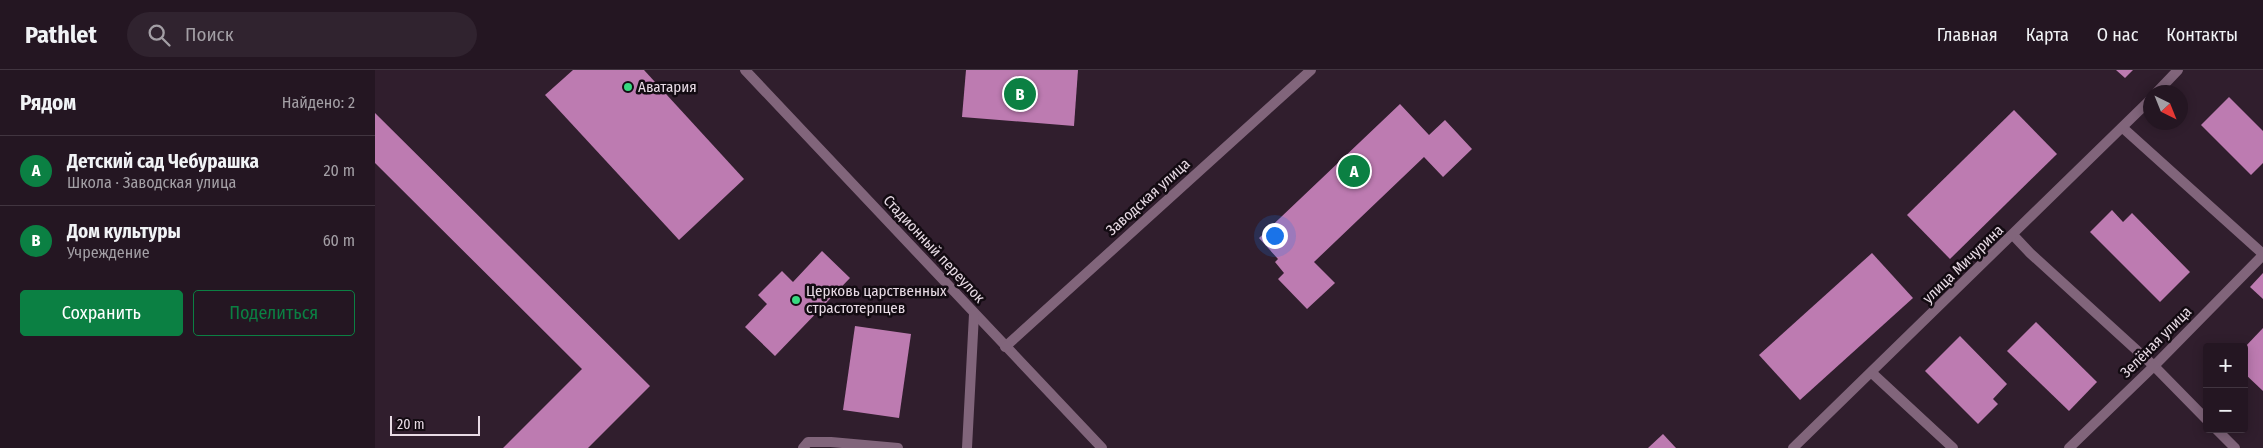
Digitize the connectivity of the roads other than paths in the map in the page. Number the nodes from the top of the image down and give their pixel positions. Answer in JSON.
{"nodes":[{"id":1,"x":745,"y":70,"type":"edge"},
{"id":2,"x":1311,"y":70,"type":"edge"},
{"id":3,"x":2178,"y":70,"type":"edge"},
{"id":4,"x":2164,"y":85,"type":"edge"},
{"id":5,"x":2143,"y":107,"type":"edge"},
{"id":6,"x":2123,"y":128,"type":"junction"},
{"id":7,"x":2013,"y":235,"type":"junction"},
{"id":8,"x":2263,"y":255,"type":"edge"},
{"id":9,"x":974,"y":314,"type":"junction"},
{"id":10,"x":1005,"y":347,"type":"junction"},
{"id":11,"x":2154,"y":366,"type":"junction"},
{"id":12,"x":1872,"y":374,"type":"junction"},
{"id":13,"x":2203,"y":416,"type":"edge"},
{"id":14,"x":2220,"y":433,"type":"edge"},
{"id":15,"x":803,"y":448,"type":"edge"},
{"id":16,"x":898,"y":448,"type":"edge"},
{"id":17,"x":967,"y":448,"type":"edge"},
{"id":18,"x":1102,"y":448,"type":"edge"},
{"id":19,"x":1793,"y":448,"type":"edge"},
{"id":20,"x":1953,"y":448,"type":"edge"},
{"id":21,"x":2069,"y":448,"type":"edge"},
{"id":22,"x":2235,"y":448,"type":"edge"}],
"edges":[{"from":1,"to":9,"type":"street","name":"Стадионный переулок"},
{"from":2,"to":10,"type":"street","name":"Заводская улица"},
{"from":3,"to":4,"type":"street"},
{"from":5,"to":6,"type":"street","name":"улица Мичурина"},
{"from":6,"to":7,"type":"street","name":"улица Мичурина"},
{"from":6,"to":8,"type":"street"},
{"from":7,"to":11,"type":"street"},
{"from":7,"to":12,"type":"street","name":"улица Мичурина"},
{"from":8,"to":11,"type":"street","name":"Зелёная улица"},
{"from":9,"to":10,"type":"street","name":"Стадионный переулок"},
{"from":9,"to":17,"type":"street"},
{"from":10,"to":18,"type":"street","name":"Стадионный переулок"},
{"from":11,"to":13,"type":"street"},
{"from":11,"to":21,"type":"street","name":"Зелёная улица"},
{"from":12,"to":19,"type":"street","name":"улица Мичурина"},
{"from":12,"to":20,"type":"street"},
{"from":14,"to":22,"type":"street"},
{"from":15,"to":16,"type":"street"}]}
